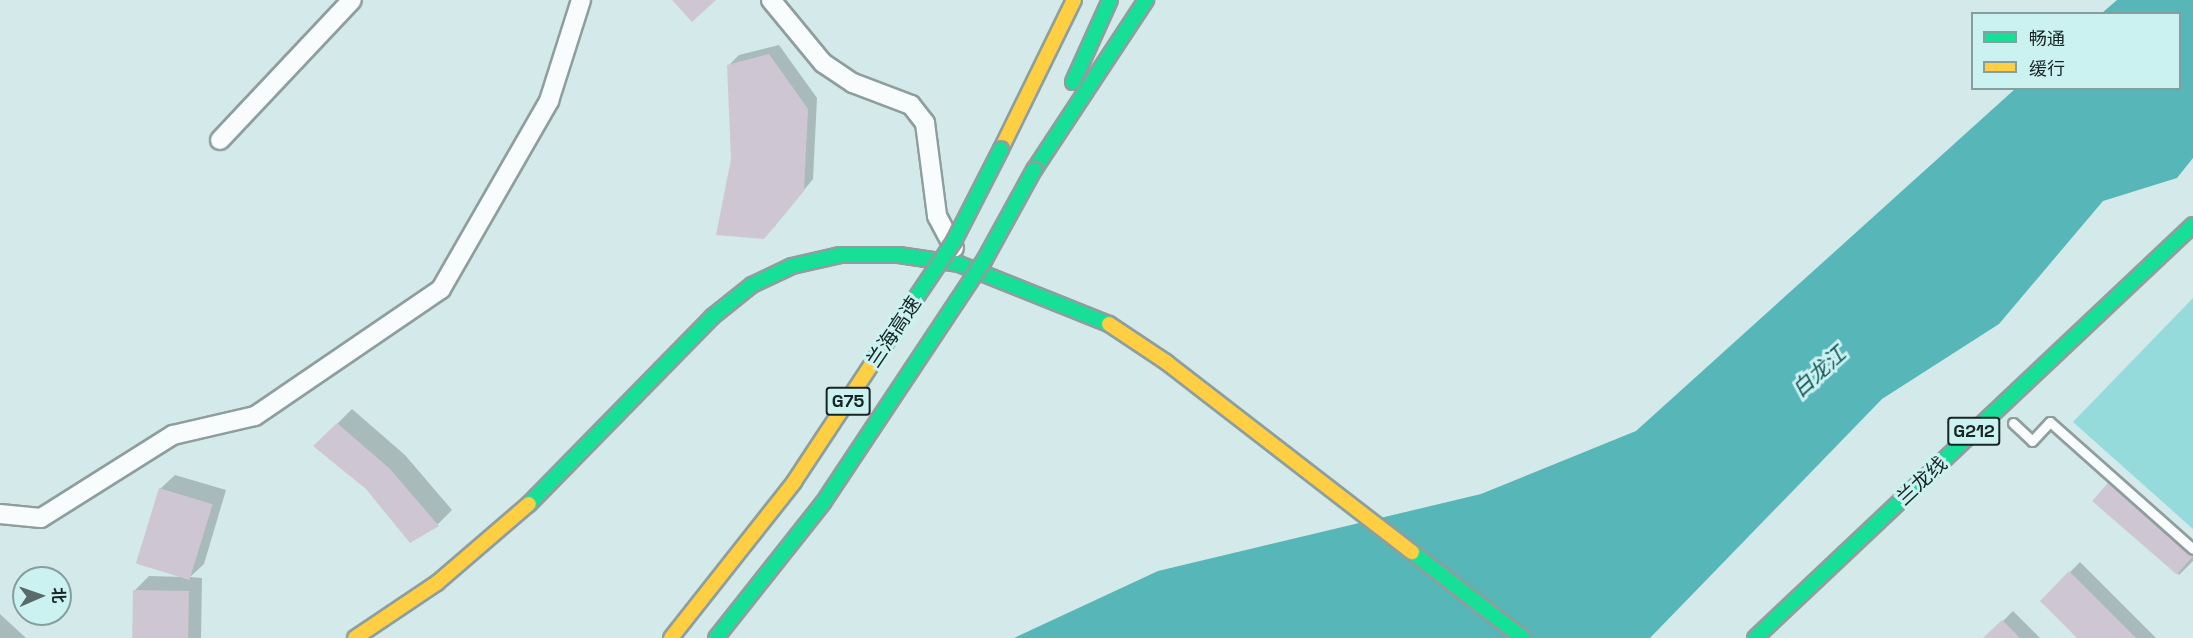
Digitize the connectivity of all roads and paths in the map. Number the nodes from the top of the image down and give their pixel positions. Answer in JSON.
{"nodes":[{"id":1,"x":352,"y":0,"type":"edge"},
{"id":2,"x":581,"y":0,"type":"edge"},
{"id":3,"x":771,"y":0,"type":"edge"},
{"id":4,"x":1074,"y":0,"type":"edge"},
{"id":5,"x":1110,"y":0,"type":"edge"},
{"id":6,"x":1146,"y":0,"type":"edge"},
{"id":7,"x":220,"y":141,"type":"dead end"},
{"id":8,"x":1034,"y":170,"type":"junction"},
{"id":9,"x":2193,"y":225,"type":"edge"},
{"id":10,"x":959,"y":264,"type":"junction"},
{"id":11,"x":2013,"y":423,"type":"dead end"},
{"id":12,"x":0,"y":514,"type":"edge"},
{"id":13,"x":2193,"y":549,"type":"edge"},
{"id":14,"x":355,"y":638,"type":"edge"},
{"id":15,"x":671,"y":638,"type":"edge"},
{"id":16,"x":716,"y":638,"type":"edge"},
{"id":17,"x":1523,"y":638,"type":"edge"},
{"id":18,"x":1755,"y":638,"type":"edge"}],
"edges":[{"from":1,"to":7,"type":"street"},
{"from":2,"to":12,"type":"street"},
{"from":3,"to":10,"type":"street"},
{"from":4,"to":15,"type":"main road","name":"兰海高速","number":"G75","bridge":true},
{"from":5,"to":8,"type":"main road","name":"兰海高速","number":"G75"},
{"from":6,"to":8,"type":"main road"},
{"from":8,"to":16,"type":"main road","name":"兰海高速","number":"G75","bridge":true},
{"from":9,"to":18,"type":"main road","name":"兰龙线","number":"G212"},
{"from":10,"to":14,"type":"main road"},
{"from":10,"to":17,"type":"main road"},
{"from":11,"to":13,"type":"lane"}]}
